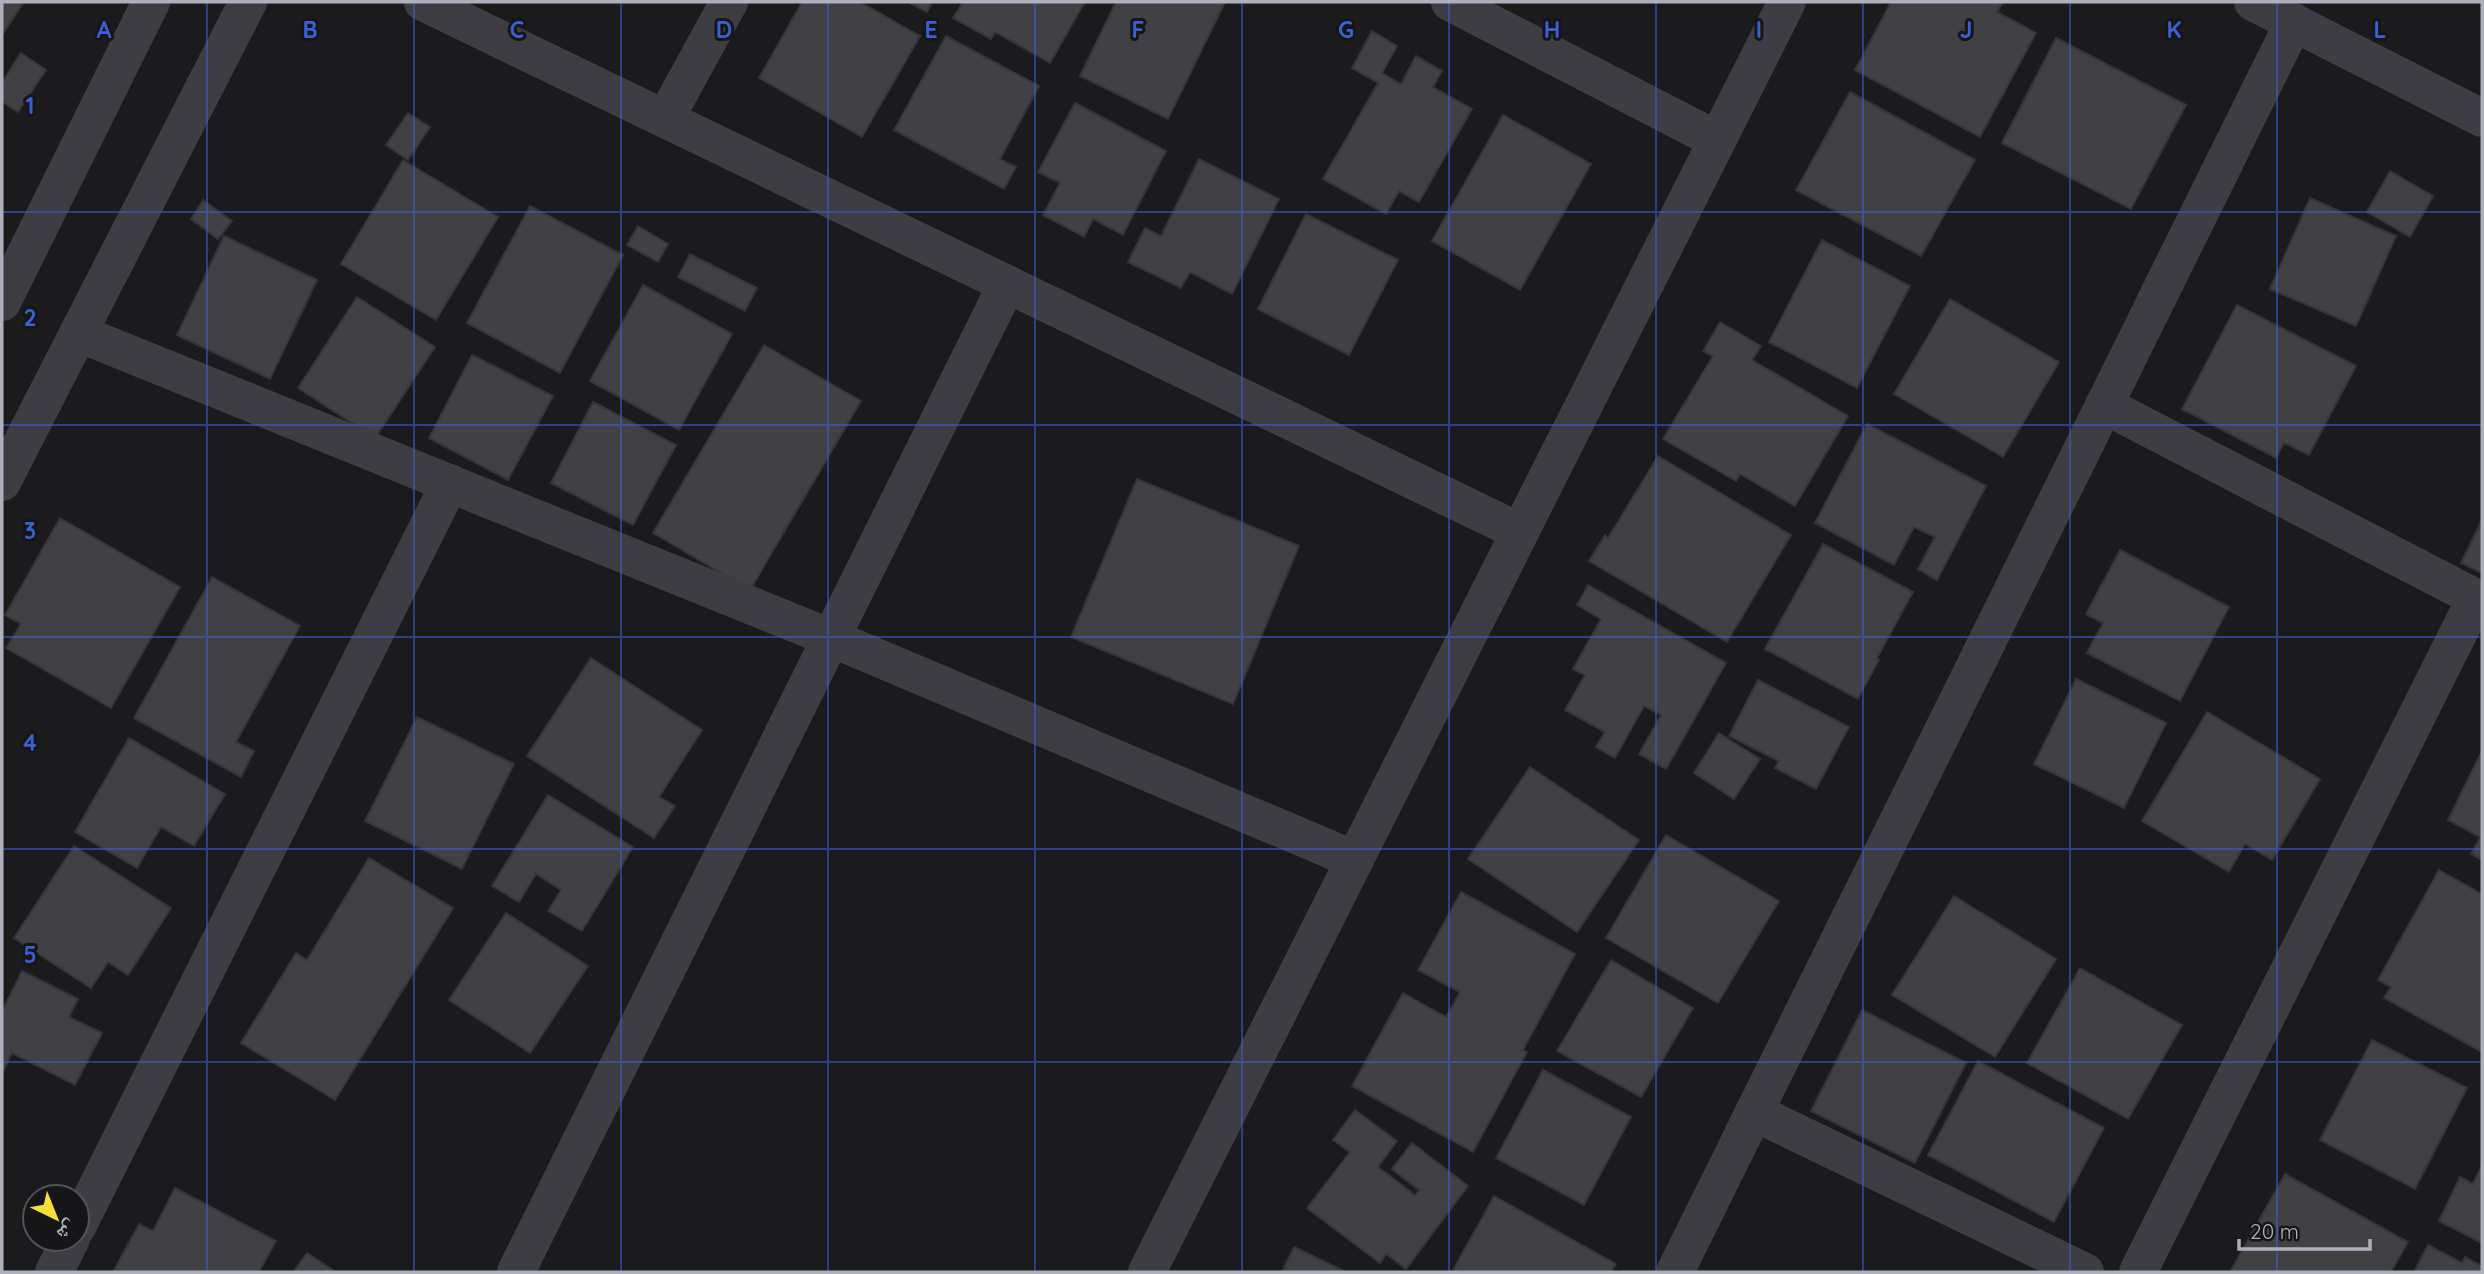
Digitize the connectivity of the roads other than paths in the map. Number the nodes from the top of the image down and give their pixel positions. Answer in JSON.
{"nodes":[{"id":1,"x":150,"y":2,"type":"edge"},
{"id":2,"x":248,"y":2,"type":"edge"},
{"id":3,"x":423,"y":2,"type":"edge"},
{"id":4,"x":729,"y":2,"type":"edge"},
{"id":5,"x":1450,"y":2,"type":"edge"},
{"id":6,"x":1787,"y":2,"type":"edge"},
{"id":7,"x":2253,"y":2,"type":"edge"},
{"id":8,"x":2294,"y":22,"type":"junction"},
{"id":9,"x":2482,"y":118,"type":"edge"},
{"id":10,"x":665,"y":119,"type":"junction"},
{"id":11,"x":1717,"y":140,"type":"junction"},
{"id":12,"x":1007,"y":284,"type":"junction"},
{"id":13,"x":2,"y":302,"type":"edge"},
{"id":14,"x":78,"y":333,"type":"junction"},
{"id":15,"x":2104,"y":405,"type":"junction"},
{"id":16,"x":2,"y":482,"type":"edge"},
{"id":17,"x":450,"y":483,"type":"junction"},
{"id":18,"x":1520,"y":532,"type":"junction"},
{"id":19,"x":2479,"y":599,"type":"edge"},
{"id":20,"x":831,"y":638,"type":"junction"},
{"id":21,"x":1355,"y":860,"type":"junction"},
{"id":22,"x":1754,"y":1112,"type":"junction"},
{"id":23,"x":91,"y":1199,"type":"edge"},
{"id":24,"x":64,"y":1253,"type":"edge"},
{"id":25,"x":54,"y":1272,"type":"edge"},
{"id":26,"x":516,"y":1272,"type":"edge"},
{"id":27,"x":1147,"y":1272,"type":"edge"},
{"id":28,"x":1675,"y":1272,"type":"edge"},
{"id":29,"x":2085,"y":1272,"type":"edge"},
{"id":30,"x":2138,"y":1272,"type":"edge"}],
"edges":[{"from":1,"to":13,"type":"street"},
{"from":2,"to":14,"type":"street"},
{"from":3,"to":10,"type":"street"},
{"from":4,"to":10,"type":"street"},
{"from":5,"to":11,"type":"street"},
{"from":6,"to":11,"type":"street"},
{"from":7,"to":8,"type":"street"},
{"from":8,"to":9,"type":"street"},
{"from":8,"to":15,"type":"street"},
{"from":10,"to":12,"type":"street"},
{"from":11,"to":18,"type":"street"},
{"from":12,"to":18,"type":"street"},
{"from":12,"to":20,"type":"street"},
{"from":14,"to":16,"type":"street"},
{"from":14,"to":17,"type":"street"},
{"from":15,"to":19,"type":"street"},
{"from":15,"to":22,"type":"street"},
{"from":17,"to":20,"type":"street"},
{"from":17,"to":23,"type":"street"},
{"from":18,"to":21,"type":"street"},
{"from":19,"to":30,"type":"street"},
{"from":20,"to":21,"type":"street"},
{"from":20,"to":26,"type":"street"},
{"from":21,"to":27,"type":"street"},
{"from":22,"to":28,"type":"street"},
{"from":22,"to":29,"type":"street"},
{"from":24,"to":25,"type":"street"}]}
